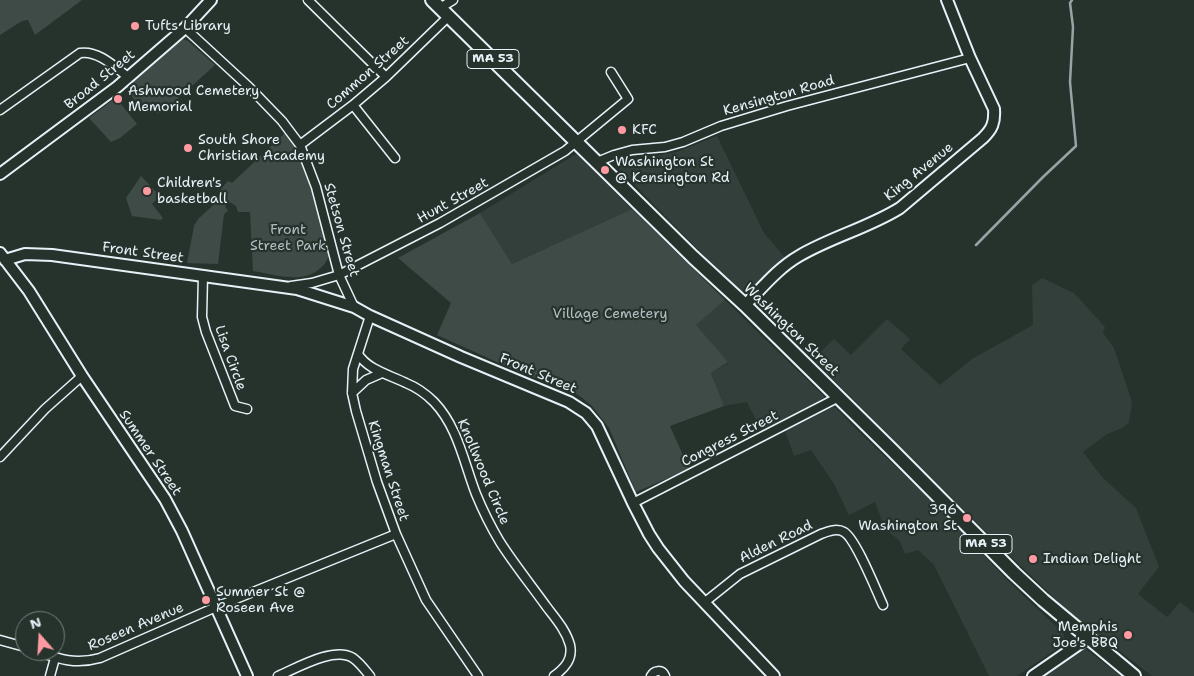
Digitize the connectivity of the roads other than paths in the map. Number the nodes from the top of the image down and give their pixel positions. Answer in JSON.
{"nodes":[{"id":1,"x":211,"y":0,"type":"edge"},
{"id":2,"x":308,"y":0,"type":"edge"},
{"id":3,"x":453,"y":0,"type":"edge"},
{"id":4,"x":946,"y":0,"type":"edge"},
{"id":5,"x":440,"y":8,"type":"edge"},
{"id":6,"x":185,"y":28,"type":"junction"},
{"id":7,"x":970,"y":58,"type":"junction"},
{"id":8,"x":611,"y":72,"type":"dead end"},
{"id":9,"x":128,"y":77,"type":"junction"},
{"id":10,"x":386,"y":77,"type":"junction"},
{"id":11,"x":353,"y":105,"type":"junction"},
{"id":12,"x":0,"y":110,"type":"edge"},
{"id":13,"x":576,"y":141,"type":"junction"},
{"id":14,"x":300,"y":145,"type":"junction"},
{"id":15,"x":395,"y":158,"type":"dead end"},
{"id":16,"x":597,"y":162,"type":"junction"},
{"id":17,"x":0,"y":174,"type":"edge"},
{"id":18,"x":2,"y":258,"type":"edge"},
{"id":19,"x":204,"y":275,"type":"junction"},
{"id":20,"x":339,"y":275,"type":"junction"},
{"id":21,"x":286,"y":286,"type":"junction"},
{"id":22,"x":745,"y":305,"type":"junction"},
{"id":23,"x":354,"y":307,"type":"junction"},
{"id":24,"x":370,"y":316,"type":"junction"},
{"id":25,"x":358,"y":354,"type":"junction"},
{"id":26,"x":382,"y":373,"type":"junction"},
{"id":27,"x":82,"y":376,"type":"junction"},
{"id":28,"x":352,"y":393,"type":"junction"},
{"id":29,"x":839,"y":398,"type":"junction"},
{"id":30,"x":247,"y":408,"type":"dead end"},
{"id":31,"x":0,"y":457,"type":"edge"},
{"id":32,"x":633,"y":503,"type":"junction"},
{"id":33,"x":396,"y":534,"type":"junction"},
{"id":34,"x":705,"y":602,"type":"junction"},
{"id":35,"x":883,"y":605,"type":"dead end"},
{"id":36,"x":216,"y":606,"type":"junction"},
{"id":37,"x":1088,"y":638,"type":"junction"},
{"id":38,"x":0,"y":640,"type":"edge"},
{"id":39,"x":15,"y":644,"type":"edge"},
{"id":40,"x":65,"y":660,"type":"edge"},
{"id":41,"x":54,"y":661,"type":"edge"},
{"id":42,"x":50,"y":676,"type":"edge"},
{"id":43,"x":247,"y":676,"type":"edge"},
{"id":44,"x":278,"y":676,"type":"edge"},
{"id":45,"x":370,"y":676,"type":"edge"},
{"id":46,"x":478,"y":676,"type":"edge"},
{"id":47,"x":554,"y":676,"type":"edge"},
{"id":48,"x":651,"y":676,"type":"edge"},
{"id":49,"x":665,"y":676,"type":"edge"},
{"id":50,"x":774,"y":676,"type":"edge"},
{"id":51,"x":1033,"y":676,"type":"edge"},
{"id":52,"x":1134,"y":676,"type":"edge"}],
"edges":[{"from":1,"to":6,"type":"street","name":"Broad Street"},
{"from":2,"to":10,"type":"street"},
{"from":3,"to":5,"type":"street","name":"Common Street"},
{"from":4,"to":7,"type":"street","name":"King Avenue"},
{"from":5,"to":10,"type":"street","name":"Common Street"},
{"from":5,"to":13,"type":"main road","name":"Washington Street","number":"MA 53"},
{"from":6,"to":9,"type":"street","name":"Broad Street"},
{"from":6,"to":14,"type":"street","name":"Stetson Street"},
{"from":7,"to":16,"type":"street","name":"Kensington Road"},
{"from":7,"to":22,"type":"street","name":"King Avenue"},
{"from":8,"to":13,"type":"street","name":"Hunt Street"},
{"from":9,"to":12,"type":"street"},
{"from":9,"to":17,"type":"street","name":"Broad Street"},
{"from":10,"to":11,"type":"street","name":"Common Street"},
{"from":11,"to":14,"type":"street","name":"Common Street"},
{"from":11,"to":15,"type":"street"},
{"from":13,"to":16,"type":"main road","name":"Washington Street","number":"MA 53"},
{"from":13,"to":20,"type":"street","name":"Hunt Street"},
{"from":14,"to":20,"type":"street","name":"Stetson Street"},
{"from":16,"to":22,"type":"main road","name":"Washington Street","number":"MA 53"},
{"from":18,"to":19,"type":"street","name":"Front Street"},
{"from":18,"to":27,"type":"street","name":"Summer Street"},
{"from":19,"to":21,"type":"street","name":"Front Street"},
{"from":19,"to":30,"type":"street","name":"Lisa Circle"},
{"from":20,"to":21,"type":"street","name":"Front Street"},
{"from":20,"to":23,"type":"street","name":"Stetson Street"},
{"from":21,"to":23,"type":"street","name":"Front Street"},
{"from":22,"to":29,"type":"main road","name":"Washington Street","number":"MA 53"},
{"from":23,"to":24,"type":"street","name":"Front Street"},
{"from":24,"to":25,"type":"street","name":"Kingman Street"},
{"from":24,"to":32,"type":"street","name":"Front Street"},
{"from":25,"to":26,"type":"street","name":"Knollwood Circle"},
{"from":25,"to":28,"type":"street","name":"Kingman Street"},
{"from":26,"to":28,"type":"street"},
{"from":26,"to":47,"type":"street","name":"Knollwood Circle"},
{"from":27,"to":31,"type":"street"},
{"from":27,"to":36,"type":"street","name":"Summer Street"},
{"from":28,"to":33,"type":"street","name":"Kingman Street"},
{"from":29,"to":32,"type":"street","name":"Congress Street"},
{"from":29,"to":37,"type":"main road","name":"Washington Street","number":"MA 53"},
{"from":32,"to":34,"type":"street","name":"Front Street"},
{"from":33,"to":36,"type":"street","name":"Kingman Street"},
{"from":33,"to":46,"type":"street"},
{"from":34,"to":35,"type":"street","name":"Alden Road"},
{"from":34,"to":50,"type":"street","name":"Front Street"},
{"from":36,"to":40,"type":"street","name":"Roseen Avenue"},
{"from":36,"to":43,"type":"street","name":"Summer Street"},
{"from":37,"to":51,"type":"street"},
{"from":37,"to":52,"type":"main road","name":"Washington Street","number":"MA 53"},
{"from":38,"to":39,"type":"street"},
{"from":41,"to":42,"type":"street"},
{"from":44,"to":45,"type":"street"},
{"from":48,"to":49,"type":"street"}]}
